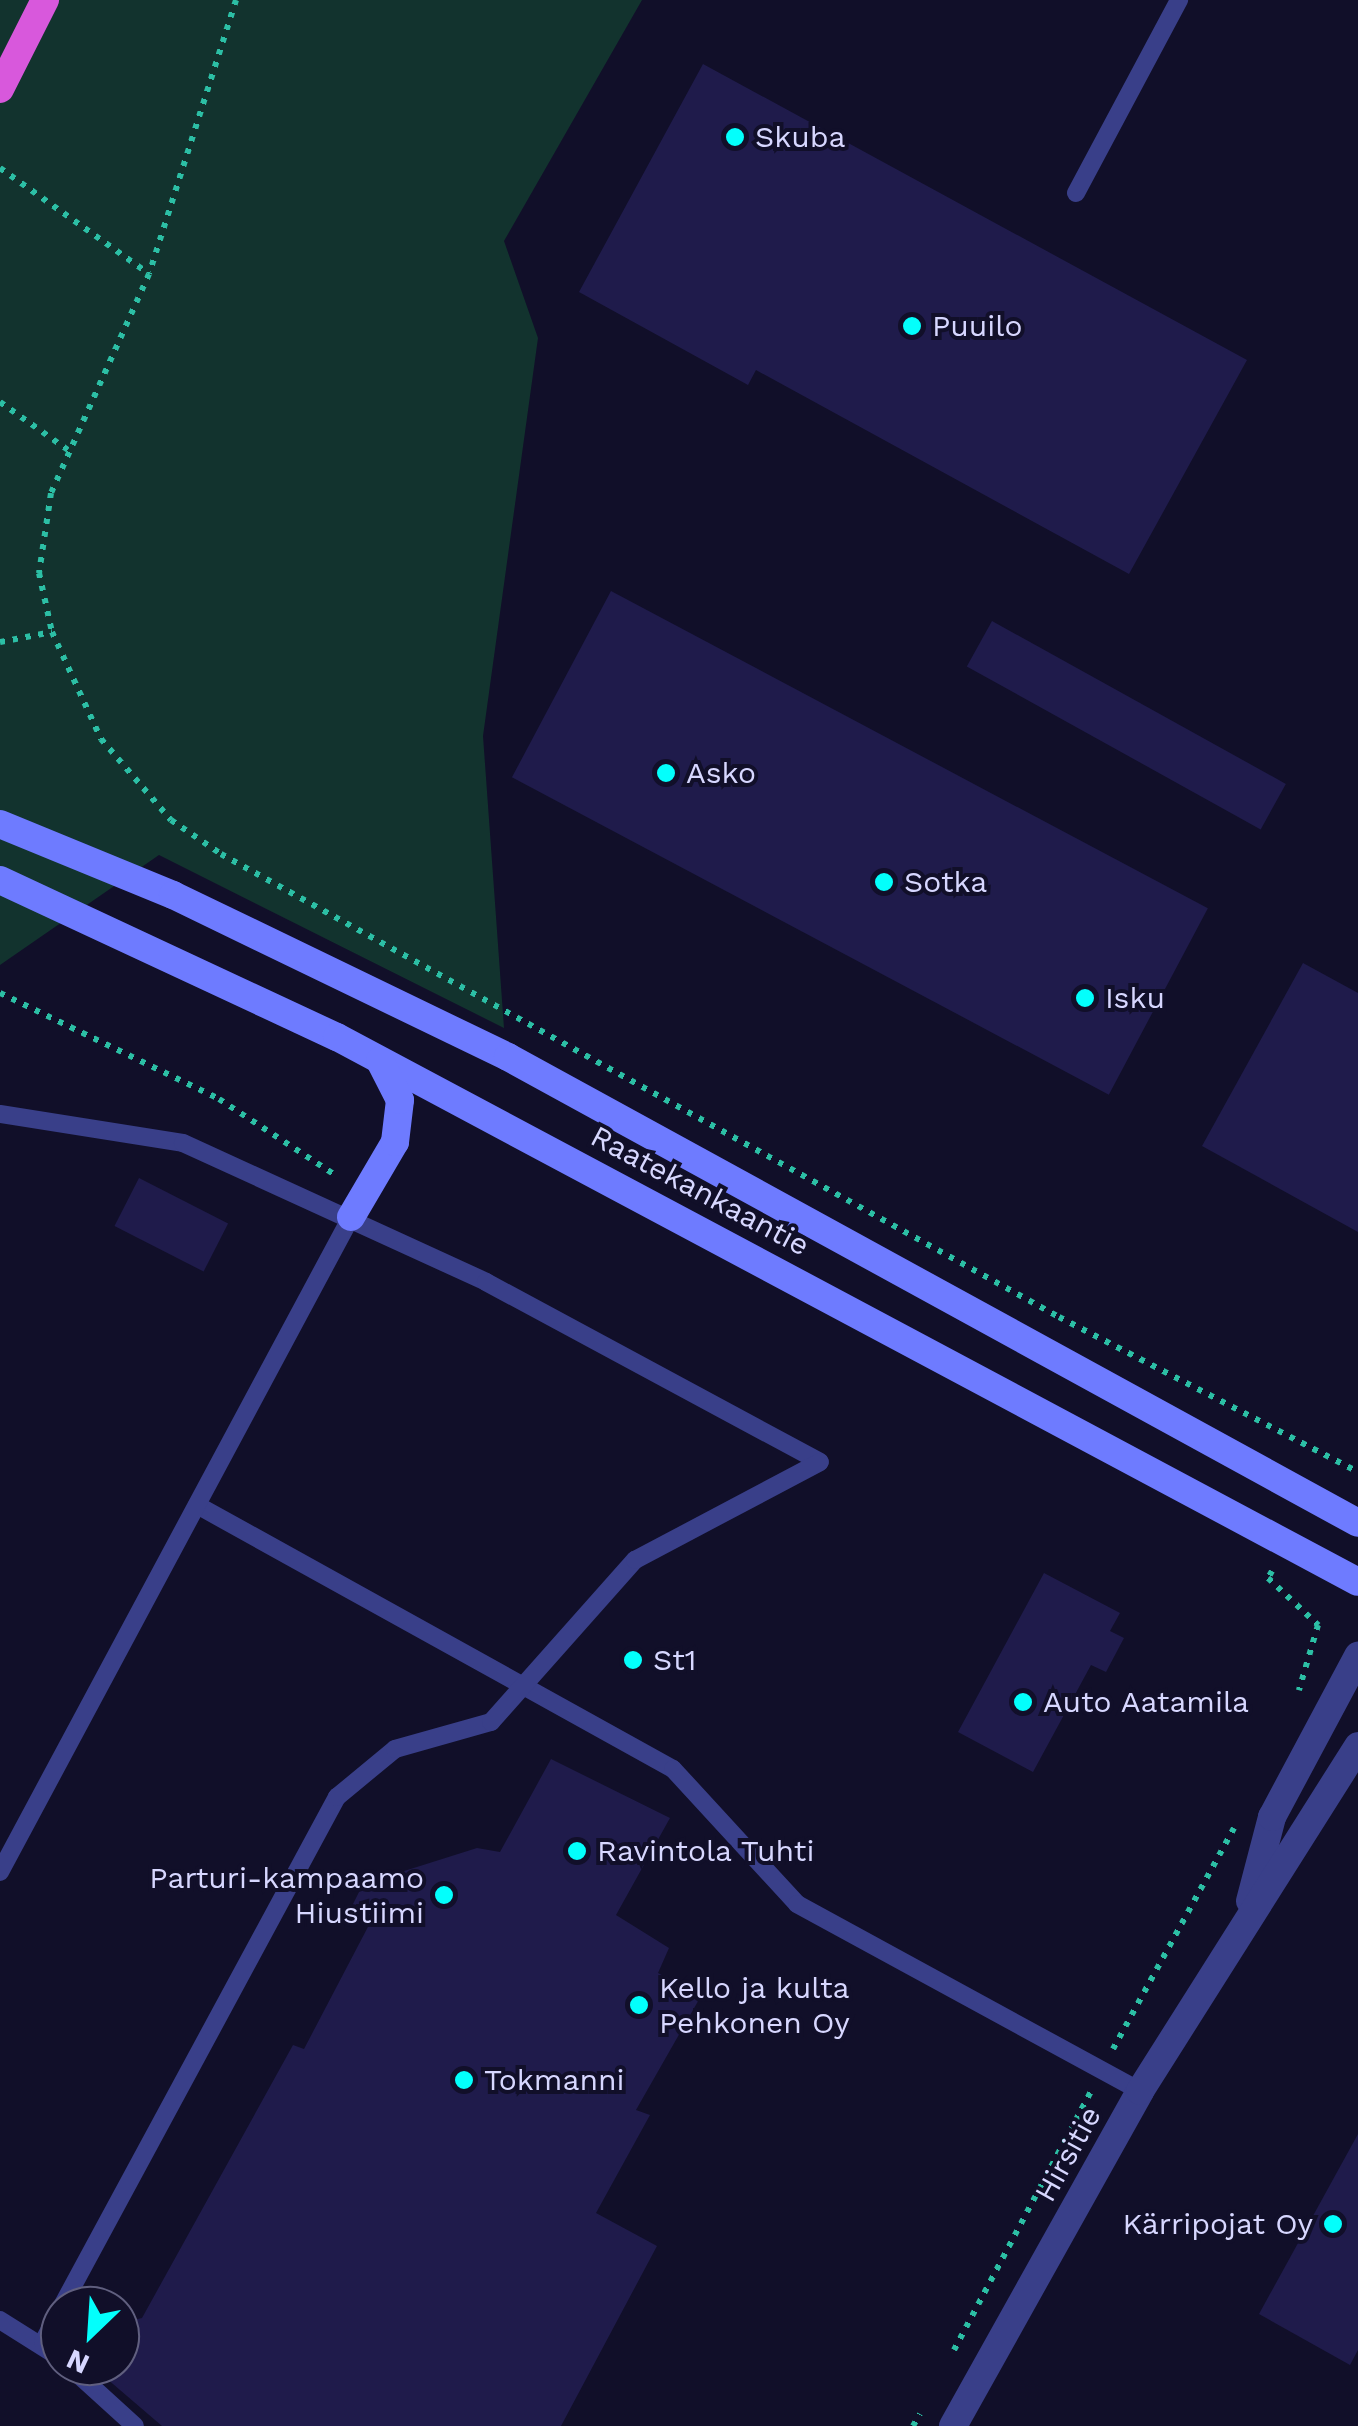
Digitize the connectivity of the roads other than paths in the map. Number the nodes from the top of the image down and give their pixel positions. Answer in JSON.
{"nodes":[{"id":1,"x":45,"y":0,"type":"edge"},
{"id":2,"x":1179,"y":0,"type":"edge"},
{"id":3,"x":0,"y":90,"type":"edge"},
{"id":4,"x":1076,"y":193,"type":"dead end"},
{"id":5,"x":0,"y":824,"type":"edge"},
{"id":6,"x":0,"y":880,"type":"edge"},
{"id":7,"x":380,"y":1060,"type":"junction"},
{"id":8,"x":0,"y":1114,"type":"edge"},
{"id":9,"x":351,"y":1217,"type":"junction"},
{"id":10,"x":196,"y":1505,"type":"junction"},
{"id":11,"x":1358,"y":1523,"type":"edge"},
{"id":12,"x":1358,"y":1582,"type":"edge"},
{"id":13,"x":1358,"y":1656,"type":"edge"},
{"id":14,"x":531,"y":1688,"type":"junction"},
{"id":15,"x":1358,"y":1746,"type":"edge"},
{"id":16,"x":0,"y":1872,"type":"edge"},
{"id":17,"x":1246,"y":1916,"type":"junction"},
{"id":18,"x":1140,"y":2092,"type":"junction"},
{"id":19,"x":73,"y":2286,"type":"edge"},
{"id":20,"x":0,"y":2320,"type":"edge"},
{"id":21,"x":40,"y":2341,"type":"edge"},
{"id":22,"x":91,"y":2386,"type":"edge"},
{"id":23,"x":135,"y":2426,"type":"edge"},
{"id":24,"x":953,"y":2426,"type":"edge"}],
"edges":[{"from":1,"to":3,"type":"highway"},
{"from":2,"to":4,"type":"lane"},
{"from":5,"to":11,"type":"main road","name":"Raatekankaantie"},
{"from":6,"to":7,"type":"main road","name":"Raatekankaantie"},
{"from":7,"to":9,"type":"main road"},
{"from":7,"to":12,"type":"main road","name":"Raatekankaantie"},
{"from":8,"to":9,"type":"lane"},
{"from":9,"to":10,"type":"lane"},
{"from":9,"to":14,"type":"lane"},
{"from":10,"to":14,"type":"lane"},
{"from":10,"to":16,"type":"lane"},
{"from":13,"to":17,"type":"street","name":"Hirsitie"},
{"from":14,"to":18,"type":"lane"},
{"from":14,"to":19,"type":"lane"},
{"from":15,"to":17,"type":"street","name":"Hirsitie"},
{"from":17,"to":18,"type":"street","name":"Hirsitie"},
{"from":18,"to":24,"type":"street","name":"Hirsitie"},
{"from":20,"to":21,"type":"lane"},
{"from":22,"to":23,"type":"lane"}]}
